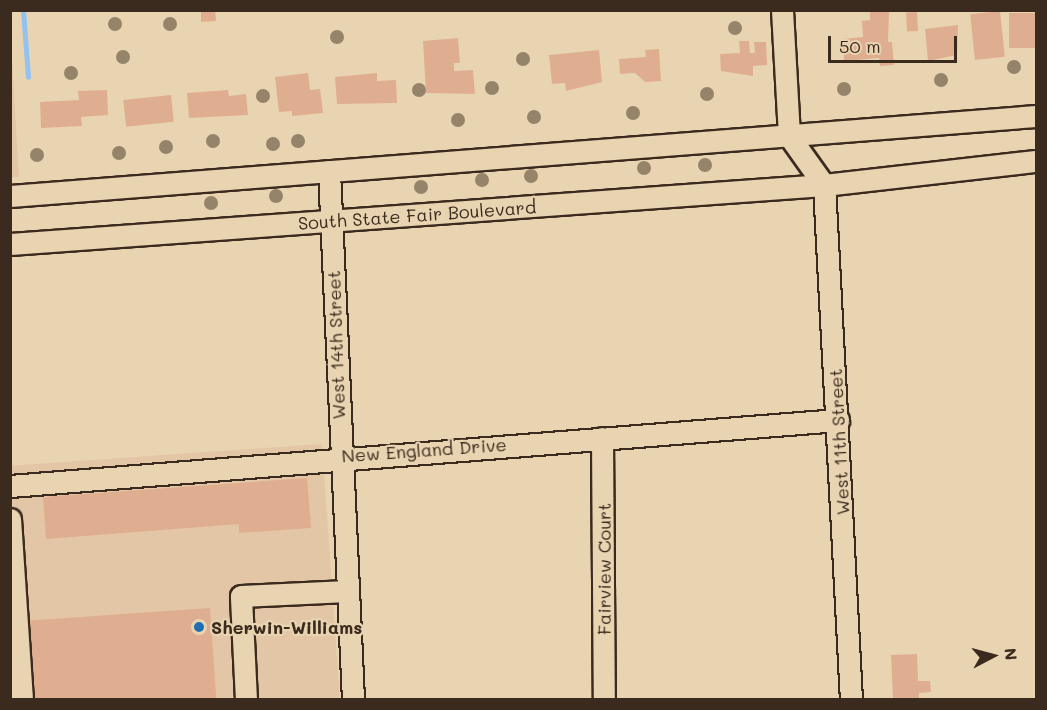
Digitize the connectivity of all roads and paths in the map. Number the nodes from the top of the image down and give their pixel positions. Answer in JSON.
{"nodes":[{"id":1,"x":782,"y":10,"type":"edge"},
{"id":2,"x":1036,"y":116,"type":"edge"},
{"id":3,"x":789,"y":136,"type":"junction"},
{"id":4,"x":1036,"y":161,"type":"edge"},
{"id":5,"x":329,"y":171,"type":"junction"},
{"id":6,"x":824,"y":185,"type":"junction"},
{"id":7,"x":10,"y":196,"type":"edge"},
{"id":8,"x":331,"y":222,"type":"junction"},
{"id":9,"x":10,"y":244,"type":"edge"},
{"id":10,"x":838,"y":420,"type":"junction"},
{"id":11,"x":602,"y":438,"type":"junction"},
{"id":12,"x":340,"y":456,"type":"junction"},
{"id":13,"x":10,"y":486,"type":"edge"},
{"id":14,"x":10,"y":519,"type":"edge"},
{"id":15,"x":347,"y":591,"type":"junction"},
{"id":16,"x":22,"y":699,"type":"edge"},
{"id":17,"x":246,"y":699,"type":"edge"},
{"id":18,"x":353,"y":699,"type":"edge"},
{"id":19,"x":604,"y":699,"type":"edge"},
{"id":20,"x":851,"y":699,"type":"edge"}],
"edges":[{"from":1,"to":3,"type":"street"},
{"from":2,"to":3,"type":"street"},
{"from":3,"to":5,"type":"street"},
{"from":3,"to":6,"type":"street"},
{"from":4,"to":6,"type":"street","name":"South State Fair Boulevard"},
{"from":5,"to":7,"type":"street"},
{"from":5,"to":8,"type":"street","name":"West 14th Street"},
{"from":6,"to":8,"type":"street","name":"South State Fair Boulevard"},
{"from":6,"to":10,"type":"street","name":"West 11th Street"},
{"from":8,"to":9,"type":"street","name":"South State Fair Boulevard"},
{"from":8,"to":12,"type":"street","name":"West 14th Street"},
{"from":10,"to":11,"type":"street","name":"New England Drive"},
{"from":10,"to":20,"type":"street","name":"West 11th Street"},
{"from":11,"to":12,"type":"street","name":"New England Drive"},
{"from":11,"to":19,"type":"street","name":"Fairview Court"},
{"from":12,"to":13,"type":"street","name":"New England Drive"},
{"from":12,"to":15,"type":"street","name":"West 14th Street"},
{"from":14,"to":16,"type":"street"},
{"from":15,"to":17,"type":"street"},
{"from":15,"to":18,"type":"street","name":"West 14th Street"}]}
